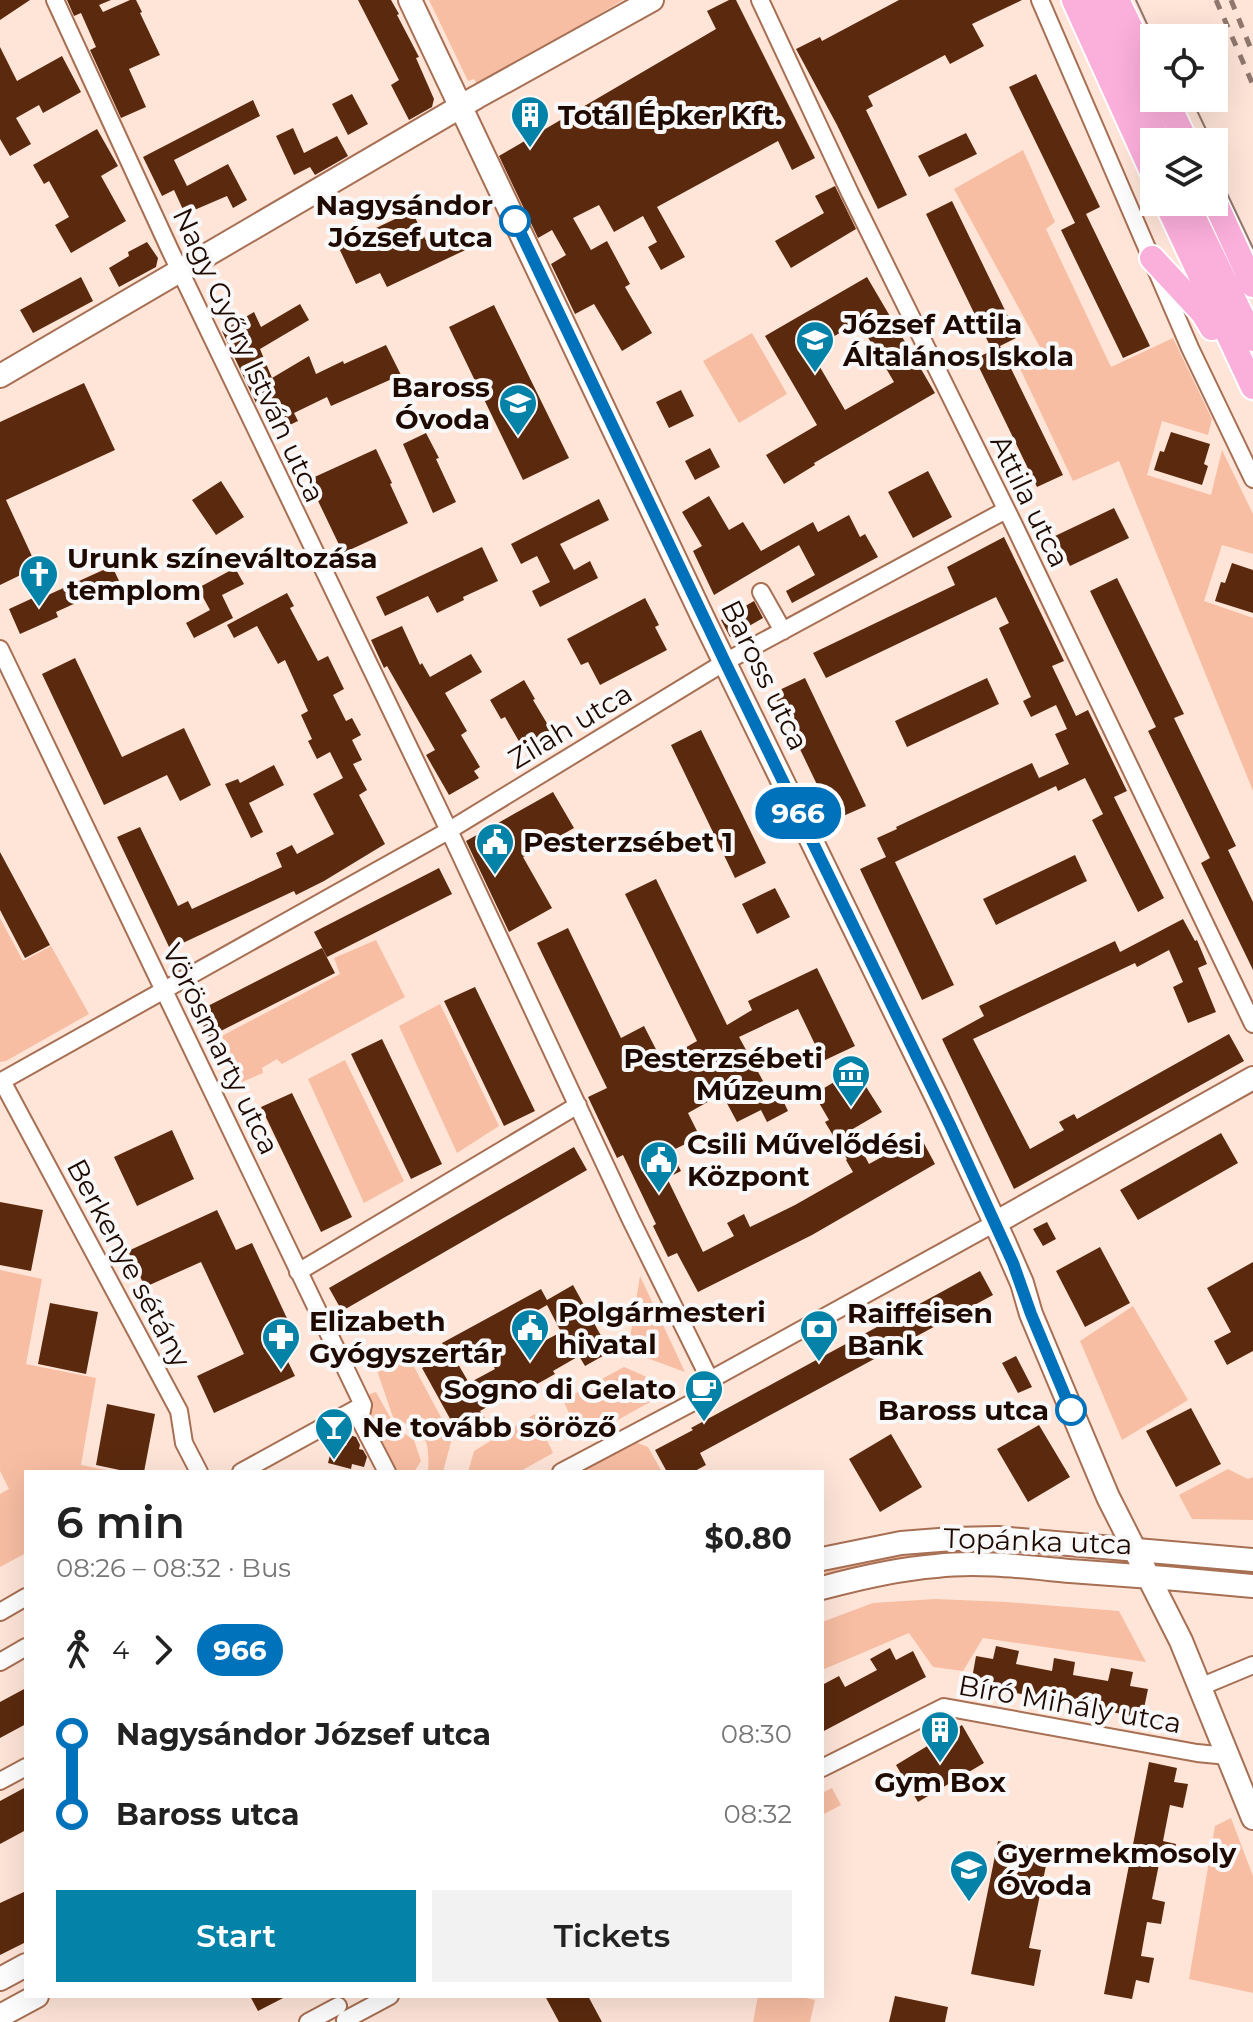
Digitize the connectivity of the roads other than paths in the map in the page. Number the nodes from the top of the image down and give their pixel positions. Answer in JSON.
{"nodes":[{"id":1,"x":55,"y":0,"type":"edge"},
{"id":2,"x":410,"y":0,"type":"edge"},
{"id":3,"x":652,"y":0,"type":"edge"},
{"id":4,"x":760,"y":0,"type":"edge"},
{"id":5,"x":1040,"y":0,"type":"edge"},
{"id":6,"x":1074,"y":0,"type":"edge"},
{"id":7,"x":1094,"y":0,"type":"edge"},
{"id":8,"x":1117,"y":0,"type":"edge"},
{"id":9,"x":1140,"y":47,"type":"edge"},
{"id":10,"x":460,"y":107,"type":"junction"},
{"id":11,"x":1153,"y":128,"type":"edge"},
{"id":12,"x":1140,"y":145,"type":"edge"},
{"id":13,"x":1177,"y":216,"type":"edge"},
{"id":14,"x":1188,"y":216,"type":"edge"},
{"id":15,"x":1221,"y":216,"type":"edge"},
{"id":16,"x":1190,"y":232,"type":"junction"},
{"id":17,"x":1152,"y":258,"type":"junction"},
{"id":18,"x":181,"y":271,"type":"junction"},
{"id":19,"x":1253,"y":285,"type":"edge"},
{"id":20,"x":1253,"y":339,"type":"edge"},
{"id":21,"x":0,"y":376,"type":"edge"},
{"id":22,"x":1249,"y":379,"type":"edge"},
{"id":23,"x":1253,"y":479,"type":"edge"},
{"id":24,"x":1006,"y":510,"type":"junction"},
{"id":25,"x":761,"y":592,"type":"dead end"},
{"id":26,"x":783,"y":631,"type":"junction"},
{"id":27,"x":0,"y":649,"type":"edge"},
{"id":28,"x":725,"y":662,"type":"junction"},
{"id":29,"x":448,"y":831,"type":"junction"},
{"id":30,"x":164,"y":991,"type":"junction"},
{"id":31,"x":1253,"y":1024,"type":"edge"},
{"id":32,"x":1253,"y":1078,"type":"edge"},
{"id":33,"x":1,"y":1081,"type":"edge"},
{"id":34,"x":578,"y":1105,"type":"junction"},
{"id":35,"x":995,"y":1223,"type":"junction"},
{"id":36,"x":298,"y":1272,"type":"junction"},
{"id":37,"x":710,"y":1380,"type":"junction"},
{"id":38,"x":363,"y":1405,"type":"junction"},
{"id":39,"x":198,"y":1470,"type":"edge"},
{"id":40,"x":245,"y":1470,"type":"edge"},
{"id":41,"x":386,"y":1470,"type":"edge"},
{"id":42,"x":565,"y":1470,"type":"edge"},
{"id":43,"x":1133,"y":1550,"type":"junction"},
{"id":44,"x":824,"y":1559,"type":"edge"},
{"id":45,"x":1253,"y":1560,"type":"edge"},
{"id":46,"x":1148,"y":1576,"type":"junction"},
{"id":47,"x":1253,"y":1586,"type":"edge"},
{"id":48,"x":824,"y":1587,"type":"edge"},
{"id":49,"x":24,"y":1598,"type":"edge"},
{"id":50,"x":0,"y":1612,"type":"edge"},
{"id":51,"x":24,"y":1648,"type":"edge"},
{"id":52,"x":0,"y":1662,"type":"edge"},
{"id":53,"x":1253,"y":1665,"type":"edge"},
{"id":54,"x":1200,"y":1687,"type":"junction"},
{"id":55,"x":1228,"y":1756,"type":"junction"},
{"id":56,"x":824,"y":1767,"type":"edge"},
{"id":57,"x":24,"y":1768,"type":"edge"},
{"id":58,"x":0,"y":1781,"type":"edge"},
{"id":59,"x":1253,"y":1818,"type":"edge"},
{"id":60,"x":24,"y":1966,"type":"edge"},
{"id":61,"x":0,"y":1979,"type":"edge"},
{"id":62,"x":33,"y":1998,"type":"edge"},
{"id":63,"x":383,"y":1998,"type":"edge"},
{"id":64,"x":340,"y":2011,"type":"edge"},
{"id":65,"x":0,"y":2016,"type":"edge"},
{"id":66,"x":308,"y":2022,"type":"edge"}],
"edges":[{"from":1,"to":18,"type":"street","name":"Nagy Győry István utca"},
{"from":2,"to":10,"type":"street","name":"Baross utca"},
{"from":3,"to":10,"type":"street"},
{"from":4,"to":24,"type":"street","name":"Attila utca"},
{"from":5,"to":17,"type":"street"},
{"from":6,"to":12,"type":"main road"},
{"from":7,"to":11,"type":"main road"},
{"from":8,"to":9,"type":"main road"},
{"from":10,"to":18,"type":"street"},
{"from":10,"to":28,"type":"street","name":"Baross utca"},
{"from":13,"to":16,"type":"main road"},
{"from":14,"to":16,"type":"main road"},
{"from":15,"to":19,"type":"main road"},
{"from":16,"to":20,"type":"main road"},
{"from":16,"to":22,"type":"main road"},
{"from":17,"to":22,"type":"main road"},
{"from":17,"to":23,"type":"street"},
{"from":18,"to":21,"type":"street"},
{"from":18,"to":29,"type":"street","name":"Nagy Győry István utca"},
{"from":24,"to":26,"type":"street","name":"Zilah utca"},
{"from":24,"to":31,"type":"street","name":"Attila utca"},
{"from":25,"to":26,"type":"street"},
{"from":26,"to":28,"type":"street","name":"Zilah utca"},
{"from":27,"to":30,"type":"street","name":"Vörösmarty utca"},
{"from":28,"to":29,"type":"street","name":"Zilah utca"},
{"from":28,"to":35,"type":"street","name":"Baross utca"},
{"from":29,"to":30,"type":"street","name":"Zilah utca"},
{"from":29,"to":34,"type":"street","name":"Nagy Győry István utca"},
{"from":30,"to":33,"type":"street","name":"Zilah utca"},
{"from":30,"to":36,"type":"street","name":"Vörösmarty utca"},
{"from":32,"to":35,"type":"street"},
{"from":33,"to":39,"type":"street","name":"Berkenye sétány"},
{"from":34,"to":36,"type":"street"},
{"from":34,"to":37,"type":"street","name":"Nagy Győry István utca"},
{"from":35,"to":37,"type":"street"},
{"from":35,"to":43,"type":"street","name":"Baross utca"},
{"from":36,"to":38,"type":"street","name":"Vörösmarty utca"},
{"from":37,"to":42,"type":"street"},
{"from":38,"to":40,"type":"street"},
{"from":38,"to":41,"type":"street","name":"Vörösmarty utca"},
{"from":43,"to":44,"type":"street","name":"Topánka utca"},
{"from":43,"to":45,"type":"street","name":"Topánka utca"},
{"from":43,"to":46,"type":"street","name":"Baross utca"},
{"from":46,"to":47,"type":"street","name":"Topánka utca"},
{"from":46,"to":48,"type":"street","name":"Topánka utca"},
{"from":46,"to":54,"type":"street","name":"Baross utca"},
{"from":49,"to":50,"type":"street"},
{"from":51,"to":52,"type":"street"},
{"from":53,"to":54,"type":"street"},
{"from":54,"to":55,"type":"street","name":"Baross utca"},
{"from":55,"to":56,"type":"street","name":"Bíró Mihály utca"},
{"from":55,"to":59,"type":"street","name":"Baross utca"},
{"from":57,"to":58,"type":"street"},
{"from":60,"to":61,"type":"street"},
{"from":62,"to":65,"type":"street"},
{"from":63,"to":64,"type":"street"},
{"from":64,"to":66,"type":"street"}]}
